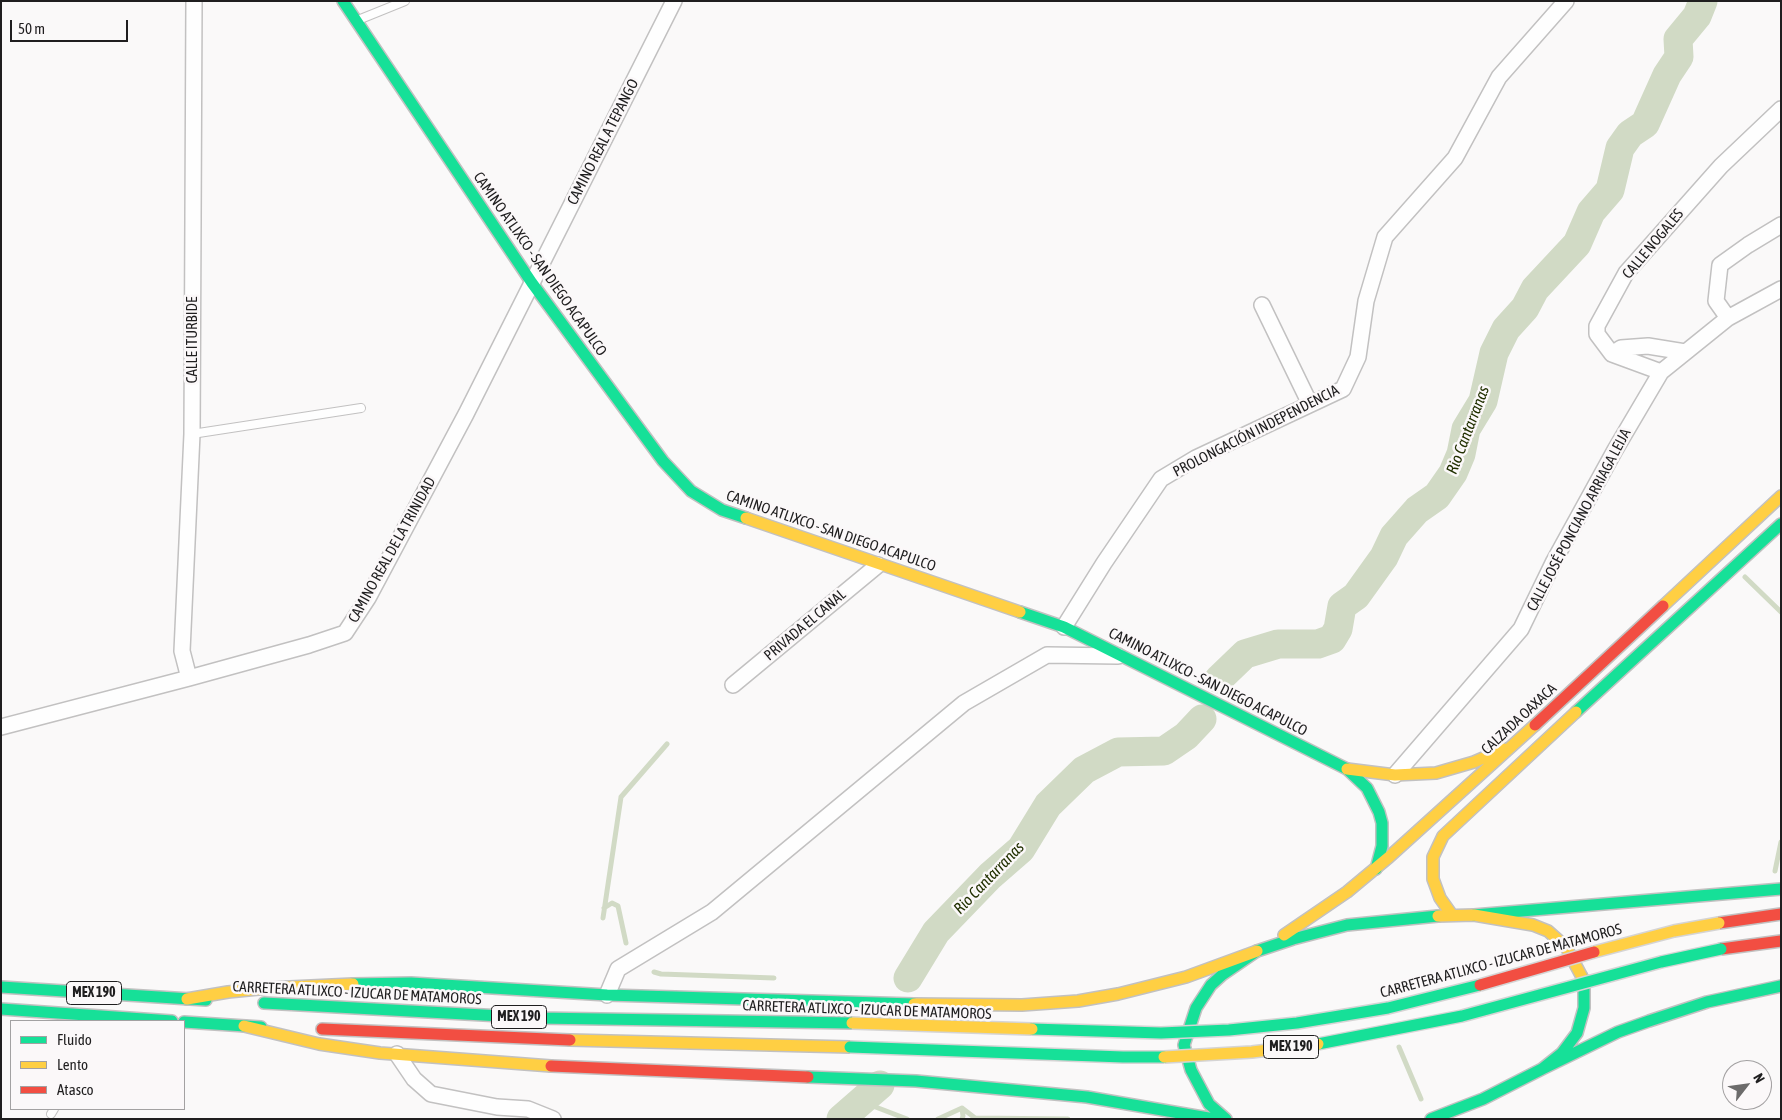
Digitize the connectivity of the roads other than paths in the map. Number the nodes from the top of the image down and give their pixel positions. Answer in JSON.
{"nodes":[{"id":1,"x":194,"y":1,"type":"edge"},
{"id":2,"x":343,"y":1,"type":"edge"},
{"id":3,"x":405,"y":1,"type":"edge"},
{"id":4,"x":674,"y":1,"type":"edge"},
{"id":5,"x":1566,"y":1,"type":"edge"},
{"id":6,"x":356,"y":21,"type":"junction"},
{"id":7,"x":1781,"y":109,"type":"edge"},
{"id":8,"x":1781,"y":225,"type":"edge"},
{"id":9,"x":532,"y":283,"type":"junction"},
{"id":10,"x":1781,"y":289,"type":"edge"},
{"id":11,"x":1262,"y":305,"type":"dead end"},
{"id":12,"x":1728,"y":318,"type":"junction"},
{"id":13,"x":1685,"y":352,"type":"junction"},
{"id":14,"x":1612,"y":354,"type":"junction"},
{"id":15,"x":1662,"y":372,"type":"junction"},
{"id":16,"x":1310,"y":404,"type":"junction"},
{"id":17,"x":361,"y":408,"type":"dead end"},
{"id":18,"x":192,"y":434,"type":"junction"},
{"id":19,"x":1781,"y":496,"type":"edge"},
{"id":20,"x":1781,"y":524,"type":"edge"},
{"id":21,"x":878,"y":564,"type":"junction"},
{"id":22,"x":1064,"y":627,"type":"junction"},
{"id":23,"x":1122,"y":656,"type":"junction"},
{"id":24,"x":189,"y":678,"type":"junction"},
{"id":25,"x":733,"y":685,"type":"dead end"},
{"id":26,"x":1,"y":727,"type":"edge"},
{"id":27,"x":1517,"y":742,"type":"junction"},
{"id":28,"x":1347,"y":769,"type":"junction"},
{"id":29,"x":1395,"y":775,"type":"junction"},
{"id":30,"x":1376,"y":869,"type":"junction"},
{"id":31,"x":1781,"y":889,"type":"edge"},
{"id":32,"x":1781,"y":914,"type":"edge"},
{"id":33,"x":1452,"y":915,"type":"junction"},
{"id":34,"x":1474,"y":915,"type":"junction"},
{"id":35,"x":1781,"y":941,"type":"edge"},
{"id":36,"x":1261,"y":949,"type":"junction"},
{"id":37,"x":1781,"y":986,"type":"edge"},
{"id":38,"x":1,"y":987,"type":"edge"},
{"id":39,"x":607,"y":995,"type":"junction"},
{"id":40,"x":187,"y":999,"type":"junction"},
{"id":41,"x":1,"y":1009,"type":"edge"},
{"id":42,"x":84,"y":1018,"type":"edge"},
{"id":43,"x":143,"y":1020,"type":"edge"},
{"id":44,"x":185,"y":1022,"type":"edge"},
{"id":45,"x":244,"y":1026,"type":"junction"},
{"id":46,"x":397,"y":1054,"type":"junction"},
{"id":47,"x":1542,"y":1069,"type":"junction"},
{"id":48,"x":1483,"y":1099,"type":"junction"},
{"id":49,"x":525,"y":1114,"type":"edge"},
{"id":50,"x":553,"y":1119,"type":"edge"},
{"id":51,"x":1214,"y":1119,"type":"edge"},
{"id":52,"x":1226,"y":1119,"type":"edge"},
{"id":53,"x":1431,"y":1119,"type":"edge"},
{"id":54,"x":1449,"y":1119,"type":"edge"}],
"edges":[{"from":1,"to":18,"type":"street","name":"CALLE ITURBIDE"},
{"from":2,"to":6,"type":"main road","name":"CAMINO ATLIXCO - SAN DIEGO ACAPULCO"},
{"from":3,"to":6,"type":"lane"},
{"from":4,"to":9,"type":"street","name":"CAMINO REAL A TEPANGO"},
{"from":5,"to":16,"type":"street","name":"PROLONGACIÓN INDEPENDENCIA"},
{"from":6,"to":9,"type":"main road","name":"CAMINO ATLIXCO - SAN DIEGO ACAPULCO"},
{"from":7,"to":14,"type":"street","name":"CALLE NOGALES"},
{"from":8,"to":12,"type":"street"},
{"from":9,"to":21,"type":"main road","name":"CAMINO ATLIXCO - SAN DIEGO ACAPULCO"},
{"from":9,"to":24,"type":"street","name":"CAMINO REAL DE LA TRINIDAD"},
{"from":10,"to":12,"type":"street","name":"CALLE JOSÉ PONCIANO ARRIAGA LEIJA"},
{"from":11,"to":16,"type":"street"},
{"from":12,"to":13,"type":"street","name":"CALLE JOSÉ PONCIANO ARRIAGA LEIJA"},
{"from":13,"to":14,"type":"street"},
{"from":13,"to":15,"type":"street","name":"CALLE JOSÉ PONCIANO ARRIAGA LEIJA"},
{"from":14,"to":15,"type":"street"},
{"from":15,"to":29,"type":"street","name":"CALLE JOSÉ PONCIANO ARRIAGA LEIJA"},
{"from":16,"to":22,"type":"street","name":"PROLONGACIÓN INDEPENDENCIA"},
{"from":17,"to":18,"type":"lane"},
{"from":18,"to":24,"type":"street","name":"CALLE ITURBIDE"},
{"from":19,"to":27,"type":"main road","name":"CALZADA OAXACA"},
{"from":20,"to":33,"type":"main road"},
{"from":21,"to":22,"type":"main road","name":"CAMINO ATLIXCO - SAN DIEGO ACAPULCO"},
{"from":21,"to":25,"type":"street","name":"PRIVADA EL CANAL"},
{"from":22,"to":23,"type":"main road","name":"CAMINO ATLIXCO - SAN DIEGO ACAPULCO"},
{"from":23,"to":28,"type":"main road","name":"CAMINO ATLIXCO - SAN DIEGO ACAPULCO"},
{"from":23,"to":39,"type":"street"},
{"from":24,"to":26,"type":"street","name":"CAMINO REAL DE LA TRINIDAD"},
{"from":27,"to":29,"type":"main road","name":"CAMINO ATLIXCO - SAN DIEGO ACAPULCO"},
{"from":27,"to":30,"type":"main road","name":"CALZADA OAXACA"},
{"from":28,"to":29,"type":"main road","name":"CAMINO ATLIXCO - SAN DIEGO ACAPULCO"},
{"from":28,"to":30,"type":"main road","name":"CAMINO ATLIXCO - SAN DIEGO ACAPULCO"},
{"from":30,"to":36,"type":"main road","name":"CALZADA OAXACA"},
{"from":31,"to":34,"type":"main road"},
{"from":32,"to":40,"type":"main road","name":"CARRETERA ATLIXCO - IZUCAR DE MATAMOROS","number":"MEX 190","bridge":true},
{"from":33,"to":34,"type":"main road"},
{"from":33,"to":36,"type":"main road"},
{"from":34,"to":47,"type":"main road"},
{"from":35,"to":45,"type":"main road","number":"MEX 190","bridge":true},
{"from":36,"to":39,"type":"main road"},
{"from":36,"to":52,"type":"main road"},
{"from":37,"to":47,"type":"main road"},
{"from":38,"to":40,"type":"main road","name":"CARRETERA ATLIXCO - IZUCAR DE MATAMOROS","number":"MEX 190"},
{"from":39,"to":40,"type":"main road"},
{"from":41,"to":42,"type":"main road","number":"MEX 190"},
{"from":42,"to":43,"type":"main road","number":"MEX 190"},
{"from":44,"to":45,"type":"main road","number":"MEX 190"},
{"from":45,"to":46,"type":"main road"},
{"from":46,"to":49,"type":"street"},
{"from":46,"to":51,"type":"main road"},
{"from":47,"to":48,"type":"main road"},
{"from":48,"to":53,"type":"main road"},
{"from":48,"to":54,"type":"main road"},
{"from":49,"to":50,"type":"street"}]}
